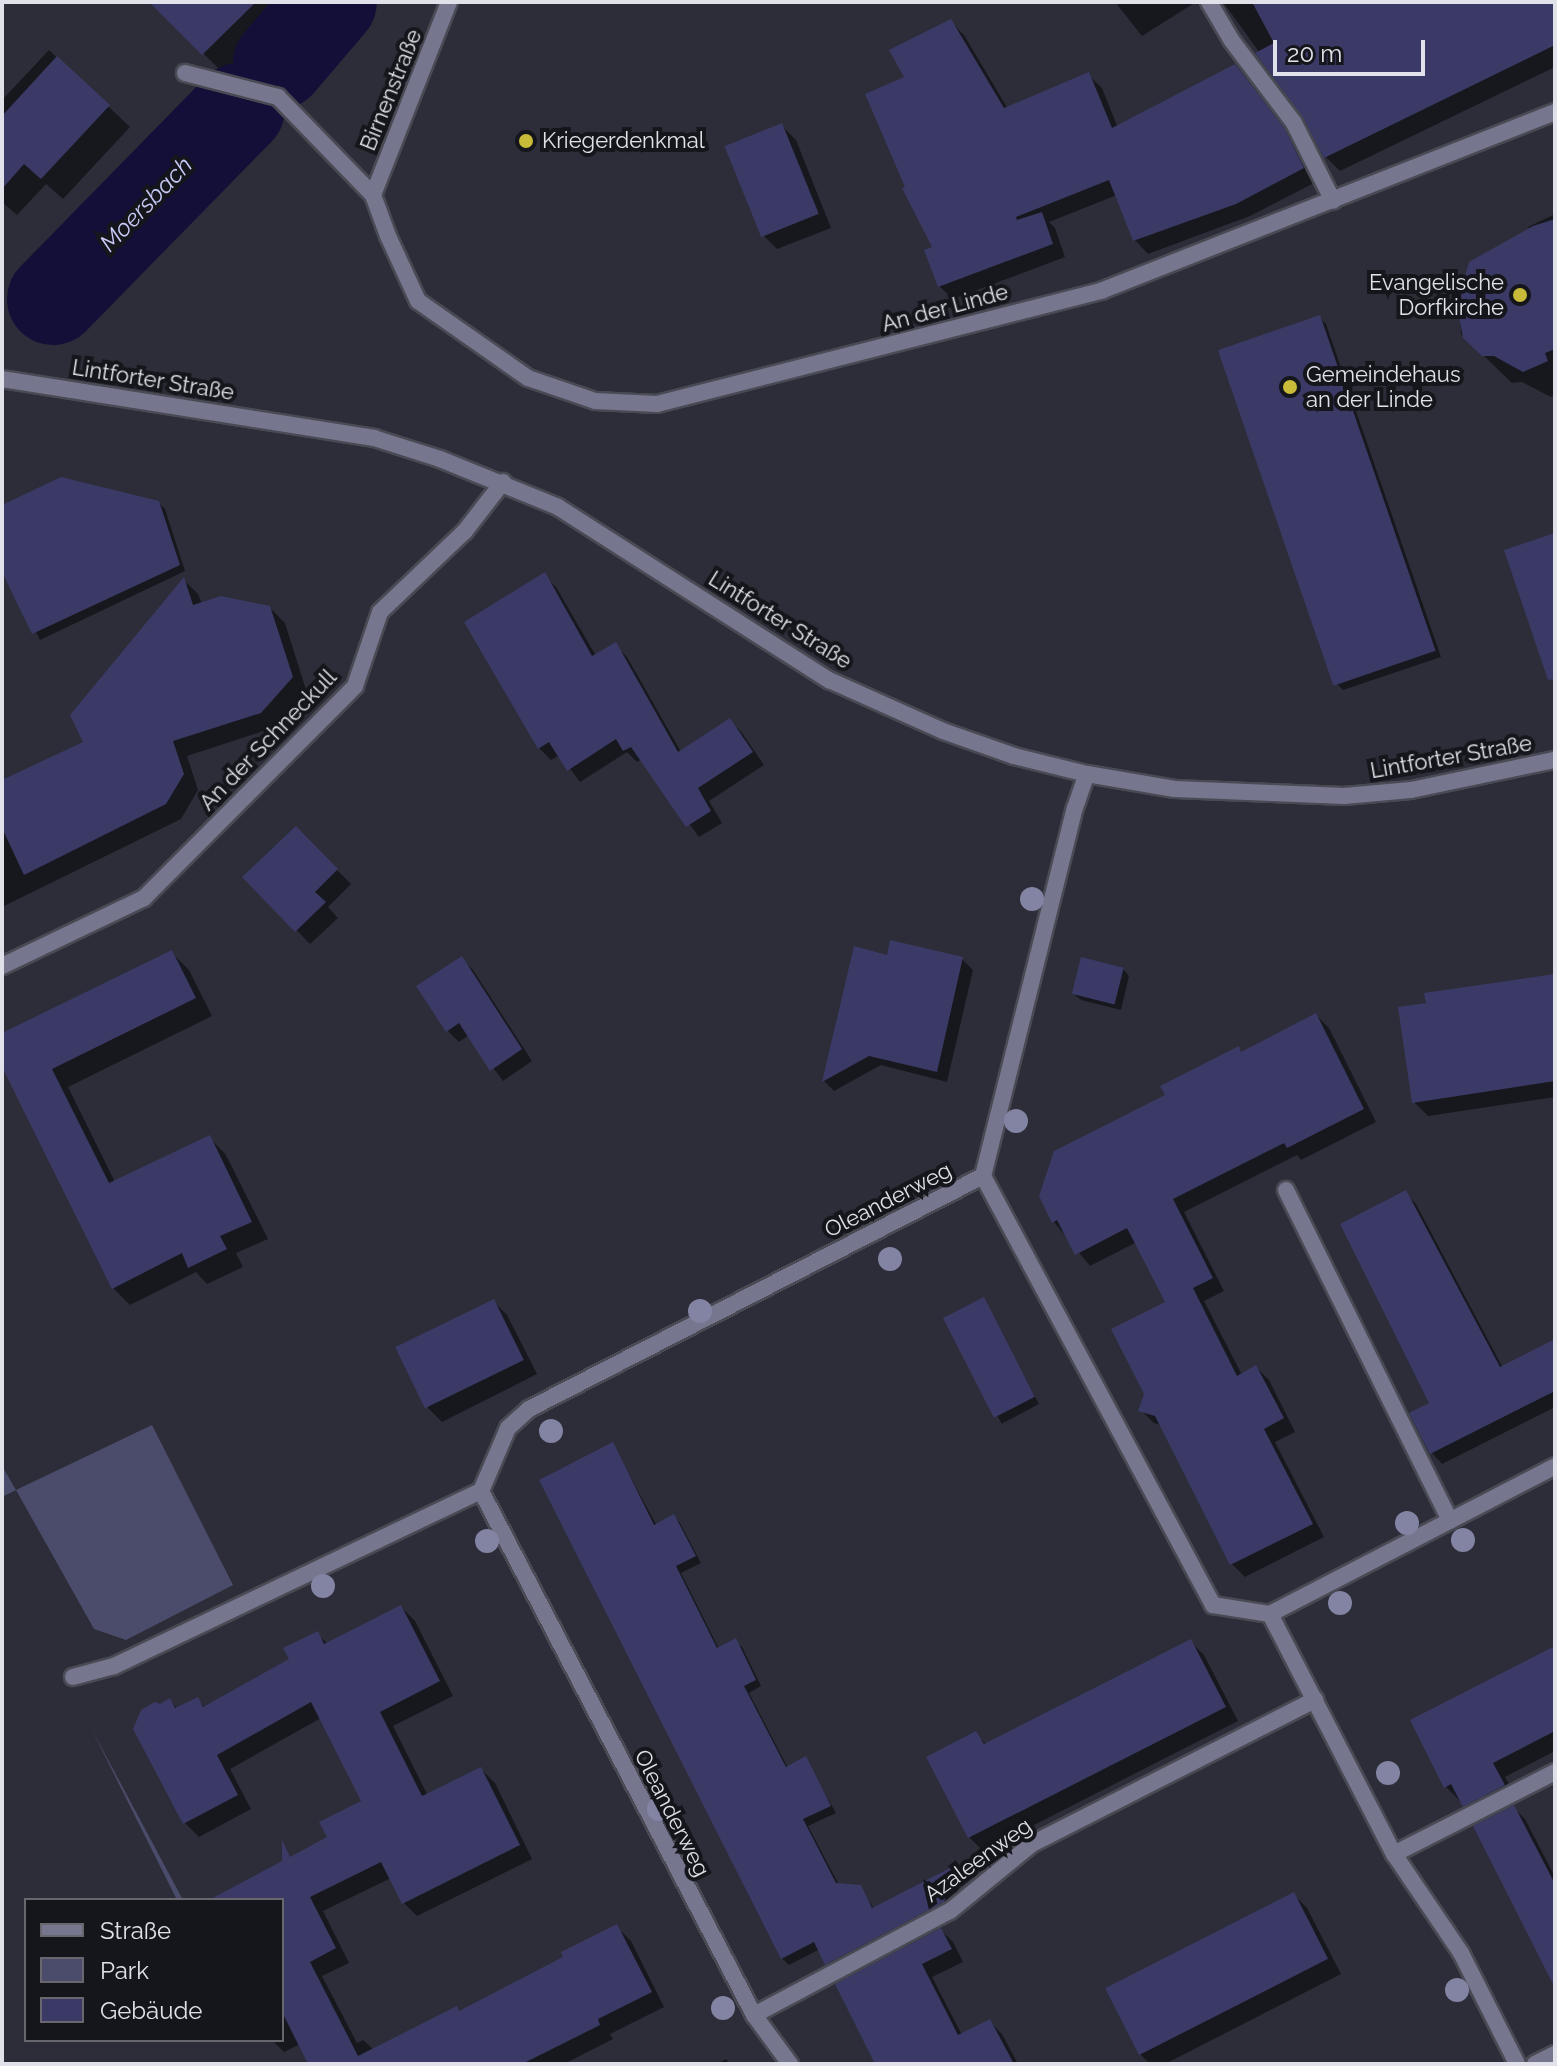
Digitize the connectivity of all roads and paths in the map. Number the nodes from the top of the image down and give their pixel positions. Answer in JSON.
{"nodes":[{"id":1,"x":449,"y":2,"type":"edge"},
{"id":2,"x":1209,"y":2,"type":"edge"},
{"id":3,"x":185,"y":73,"type":"dead end"},
{"id":4,"x":1555,"y":112,"type":"edge"},
{"id":5,"x":373,"y":195,"type":"junction"},
{"id":6,"x":1333,"y":201,"type":"junction"},
{"id":7,"x":388,"y":236,"type":"joint"},
{"id":8,"x":2,"y":379,"type":"edge"},
{"id":9,"x":503,"y":482,"type":"junction"},
{"id":10,"x":1555,"y":760,"type":"edge"},
{"id":11,"x":1087,"y":774,"type":"junction"},
{"id":12,"x":2,"y":966,"type":"edge"},
{"id":13,"x":983,"y":1176,"type":"junction"},
{"id":14,"x":1286,"y":1190,"type":"dead end"},
{"id":15,"x":1555,"y":1466,"type":"edge"},
{"id":16,"x":481,"y":1491,"type":"junction"},
{"id":17,"x":1450,"y":1520,"type":"junction"},
{"id":18,"x":1270,"y":1614,"type":"junction"},
{"id":19,"x":73,"y":1677,"type":"dead end"},
{"id":20,"x":1315,"y":1700,"type":"junction"},
{"id":21,"x":1555,"y":1772,"type":"edge"},
{"id":22,"x":1394,"y":1854,"type":"junction"},
{"id":23,"x":754,"y":2015,"type":"junction"},
{"id":24,"x":1555,"y":2054,"type":"edge"},
{"id":25,"x":790,"y":2064,"type":"edge"},
{"id":26,"x":1517,"y":2064,"type":"edge"},
{"id":27,"x":1535,"y":2064,"type":"edge"}],
"edges":[{"from":1,"to":5,"type":"street","name":"Birnenstraße"},
{"from":2,"to":6,"type":"street"},
{"from":3,"to":5,"type":"street","name":"Birnenstraße"},
{"from":4,"to":6,"type":"street","name":"An der Linde"},
{"from":5,"to":7,"type":"street","name":"Birnenstraße"},
{"from":6,"to":7,"type":"street","name":"An der Linde"},
{"from":8,"to":9,"type":"street","name":"Lintforter Straße"},
{"from":9,"to":11,"type":"street","name":"Lintforter Straße"},
{"from":9,"to":12,"type":"street","name":"An der Schneckull"},
{"from":10,"to":11,"type":"street","name":"Lintforter Straße"},
{"from":11,"to":13,"type":"street","name":"Oleanderweg"},
{"from":13,"to":16,"type":"street","name":"Oleanderweg"},
{"from":13,"to":18,"type":"street"},
{"from":14,"to":17,"type":"street"},
{"from":15,"to":17,"type":"street"},
{"from":16,"to":19,"type":"street"},
{"from":16,"to":23,"type":"street","name":"Oleanderweg"},
{"from":17,"to":18,"type":"street"},
{"from":18,"to":20,"type":"street"},
{"from":20,"to":22,"type":"street"},
{"from":20,"to":23,"type":"street","name":"Azaleenweg"},
{"from":21,"to":22,"type":"street"},
{"from":22,"to":26,"type":"street"},
{"from":23,"to":25,"type":"street","name":"Oleanderweg"},
{"from":24,"to":27,"type":"street"}]}
